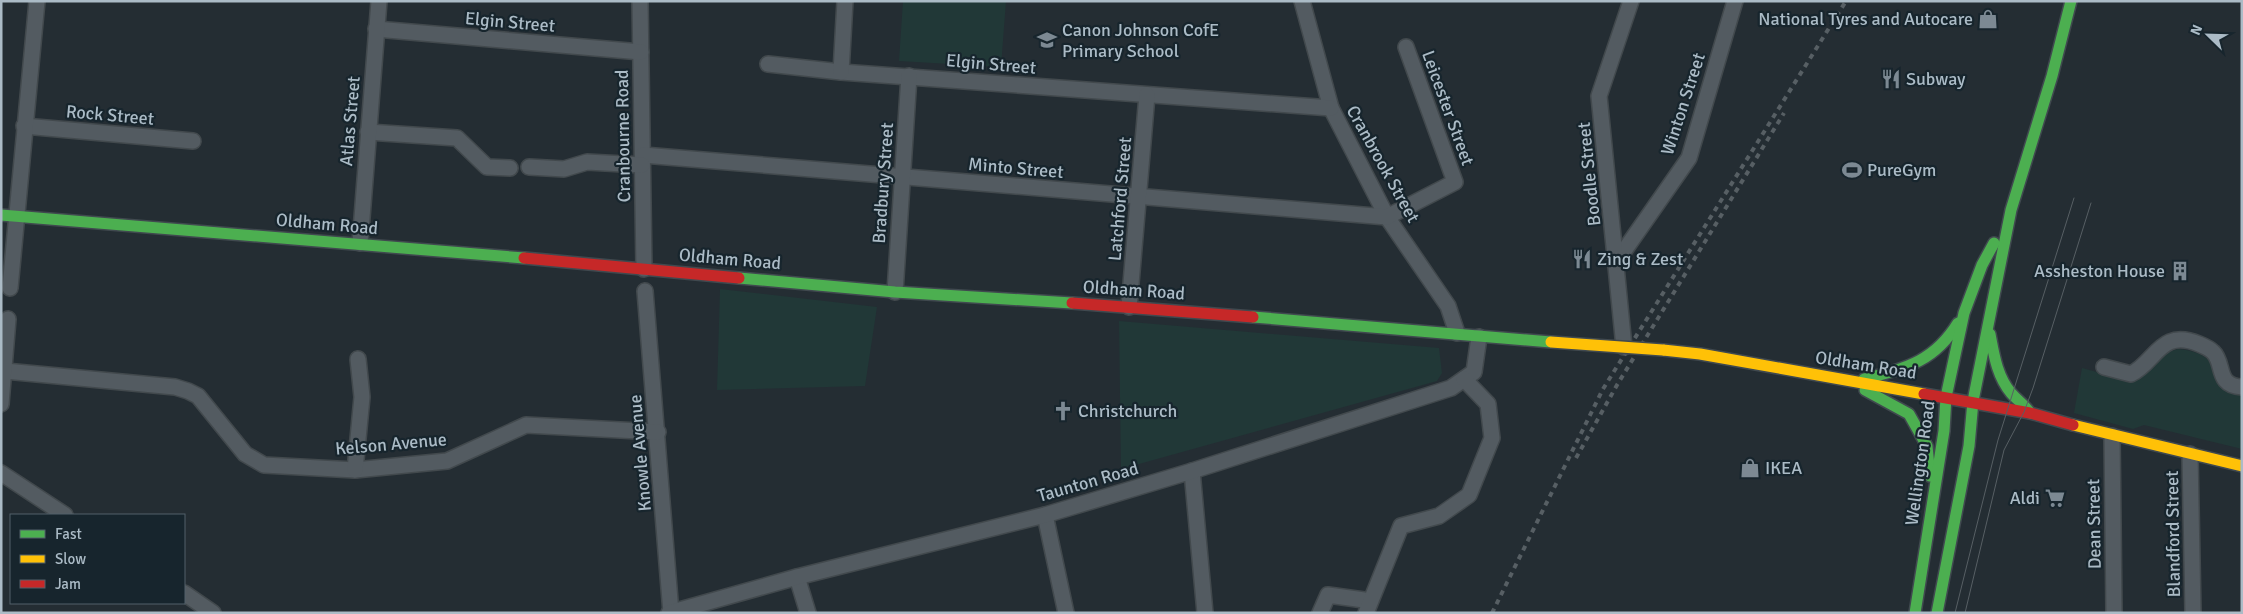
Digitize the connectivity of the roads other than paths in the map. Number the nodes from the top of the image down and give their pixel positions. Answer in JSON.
{"nodes":[{"id":1,"x":37,"y":1,"type":"edge"},
{"id":2,"x":379,"y":1,"type":"edge"},
{"id":3,"x":640,"y":1,"type":"edge"},
{"id":4,"x":844,"y":1,"type":"edge"},
{"id":5,"x":1302,"y":1,"type":"edge"},
{"id":6,"x":1631,"y":1,"type":"edge"},
{"id":7,"x":1735,"y":1,"type":"edge"},
{"id":8,"x":2071,"y":1,"type":"edge"},
{"id":9,"x":376,"y":29,"type":"junction"},
{"id":10,"x":1406,"y":47,"type":"dead end"},
{"id":11,"x":641,"y":52,"type":"junction"},
{"id":12,"x":768,"y":64,"type":"dead end"},
{"id":13,"x":841,"y":72,"type":"junction"},
{"id":14,"x":909,"y":76,"type":"junction"},
{"id":15,"x":1147,"y":95,"type":"junction"},
{"id":16,"x":1331,"y":108,"type":"junction"},
{"id":17,"x":24,"y":126,"type":"junction"},
{"id":18,"x":368,"y":132,"type":"junction"},
{"id":19,"x":193,"y":141,"type":"dead end"},
{"id":20,"x":643,"y":160,"type":"junction"},
{"id":21,"x":529,"y":167,"type":"dead end"},
{"id":22,"x":510,"y":168,"type":"dead end"},
{"id":23,"x":903,"y":178,"type":"junction"},
{"id":24,"x":1139,"y":197,"type":"junction"},
{"id":25,"x":2011,"y":210,"type":"junction"},
{"id":26,"x":9,"y":216,"type":"edge"},
{"id":27,"x":1387,"y":217,"type":"junction"},
{"id":28,"x":360,"y":244,"type":"junction"},
{"id":29,"x":1617,"y":261,"type":"junction"},
{"id":30,"x":644,"y":269,"type":"junction"},
{"id":31,"x":10,"y":288,"type":"dead end"},
{"id":32,"x":645,"y":291,"type":"dead end"},
{"id":33,"x":895,"y":292,"type":"junction"},
{"id":34,"x":1129,"y":307,"type":"junction"},
{"id":35,"x":1964,"y":313,"type":"junction"},
{"id":36,"x":8,"y":319,"type":"dead end"},
{"id":37,"x":1988,"y":323,"type":"junction"},
{"id":38,"x":1457,"y":333,"type":"junction"},
{"id":39,"x":1479,"y":337,"type":"junction"},
{"id":40,"x":1624,"y":347,"type":"junction"},
{"id":41,"x":358,"y":359,"type":"dead end"},
{"id":42,"x":2104,"y":367,"type":"dead end"},
{"id":43,"x":5,"y":370,"type":"junction"},
{"id":44,"x":1464,"y":379,"type":"junction"},
{"id":45,"x":1853,"y":382,"type":"junction"},
{"id":46,"x":2242,"y":387,"type":"edge"},
{"id":47,"x":1946,"y":396,"type":"junction"},
{"id":48,"x":1973,"y":401,"type":"junction"},
{"id":49,"x":1,"y":404,"type":"edge"},
{"id":50,"x":2030,"y":413,"type":"junction"},
{"id":51,"x":658,"y":432,"type":"junction"},
{"id":52,"x":2112,"y":436,"type":"junction"},
{"id":53,"x":2190,"y":454,"type":"junction"},
{"id":54,"x":2242,"y":466,"type":"edge"},
{"id":55,"x":354,"y":470,"type":"junction"},
{"id":56,"x":1192,"y":472,"type":"junction"},
{"id":57,"x":1,"y":474,"type":"edge"},
{"id":58,"x":1933,"y":502,"type":"junction"},
{"id":59,"x":63,"y":514,"type":"edge"},
{"id":60,"x":1045,"y":515,"type":"junction"},
{"id":61,"x":797,"y":577,"type":"junction"},
{"id":62,"x":185,"y":594,"type":"edge"},
{"id":63,"x":1365,"y":606,"type":"edge"},
{"id":64,"x":213,"y":613,"type":"edge"},
{"id":65,"x":670,"y":613,"type":"edge"},
{"id":66,"x":808,"y":613,"type":"edge"},
{"id":67,"x":1066,"y":613,"type":"edge"},
{"id":68,"x":1205,"y":613,"type":"edge"},
{"id":69,"x":1320,"y":613,"type":"edge"},
{"id":70,"x":1915,"y":613,"type":"edge"},
{"id":71,"x":1937,"y":613,"type":"edge"},
{"id":72,"x":2114,"y":613,"type":"edge"},
{"id":73,"x":2193,"y":613,"type":"edge"}],
"edges":[{"from":1,"to":17,"type":"street"},
{"from":2,"to":9,"type":"street","name":"Atlas Street"},
{"from":3,"to":11,"type":"street","name":"Cranbourne Road"},
{"from":4,"to":13,"type":"street"},
{"from":5,"to":16,"type":"street","name":"Cranbrook Street"},
{"from":6,"to":29,"type":"street","name":"Boodle Street"},
{"from":7,"to":29,"type":"street","name":"Winton Street"},
{"from":8,"to":25,"type":"highway","name":"Wellington Road"},
{"from":9,"to":11,"type":"street","name":"Elgin Street"},
{"from":9,"to":18,"type":"street","name":"Atlas Street"},
{"from":10,"to":27,"type":"street","name":"Leicester Street"},
{"from":11,"to":20,"type":"street","name":"Cranbourne Road"},
{"from":12,"to":13,"type":"street","name":"Elgin Street"},
{"from":13,"to":14,"type":"street","name":"Elgin Street"},
{"from":14,"to":15,"type":"street","name":"Elgin Street"},
{"from":14,"to":23,"type":"street","name":"Bradbury Street"},
{"from":15,"to":16,"type":"street","name":"Elgin Street"},
{"from":15,"to":24,"type":"street","name":"Latchford Street"},
{"from":16,"to":27,"type":"street","name":"Cranbrook Street"},
{"from":17,"to":19,"type":"street","name":"Rock Street"},
{"from":17,"to":26,"type":"street"},
{"from":18,"to":22,"type":"street"},
{"from":18,"to":28,"type":"street","name":"Atlas Street"},
{"from":20,"to":21,"type":"street","name":"Minto Street"},
{"from":20,"to":23,"type":"street","name":"Minto Street"},
{"from":20,"to":30,"type":"street","name":"Cranbourne Road"},
{"from":23,"to":24,"type":"street","name":"Minto Street"},
{"from":23,"to":33,"type":"street","name":"Bradbury Street"},
{"from":24,"to":27,"type":"street","name":"Minto Street"},
{"from":24,"to":34,"type":"street","name":"Latchford Street"},
{"from":25,"to":35,"type":"highway","name":"Wellington Road"},
{"from":25,"to":37,"type":"highway","name":"Wellington Road"},
{"from":26,"to":28,"type":"highway","name":"Oldham Road"},
{"from":26,"to":31,"type":"street"},
{"from":27,"to":38,"type":"street","name":"Cranbrook Street"},
{"from":28,"to":30,"type":"highway","name":"Oldham Road"},
{"from":29,"to":40,"type":"street","name":"Boodle Street"},
{"from":30,"to":33,"type":"highway","name":"Oldham Road"},
{"from":32,"to":51,"type":"street","name":"Knowle Avenue"},
{"from":33,"to":34,"type":"highway","name":"Oldham Road"},
{"from":34,"to":38,"type":"highway","name":"Oldham Road"},
{"from":35,"to":45,"type":"highway"},
{"from":35,"to":47,"type":"highway","name":"Wellington Road"},
{"from":36,"to":43,"type":"street"},
{"from":37,"to":48,"type":"highway","name":"Wellington Road"},
{"from":37,"to":50,"type":"highway"},
{"from":38,"to":39,"type":"highway","name":"Oldham Road"},
{"from":39,"to":40,"type":"highway","name":"Oldham Road","bridge":true},
{"from":39,"to":44,"type":"street"},
{"from":40,"to":45,"type":"highway","name":"Oldham Road","bridge":true},
{"from":41,"to":55,"type":"street"},
{"from":42,"to":46,"type":"street"},
{"from":43,"to":49,"type":"street"},
{"from":43,"to":55,"type":"street","name":"Kelson Avenue"},
{"from":44,"to":56,"type":"street","name":"Taunton Road"},
{"from":44,"to":63,"type":"street"},
{"from":45,"to":47,"type":"highway","name":"Oldham Road"},
{"from":45,"to":58,"type":"highway"},
{"from":47,"to":48,"type":"highway","name":"Oldham Road"},
{"from":47,"to":58,"type":"highway","name":"Wellington Road"},
{"from":48,"to":50,"type":"highway","name":"Oldham Road"},
{"from":48,"to":71,"type":"highway","name":"Wellington Road"},
{"from":50,"to":52,"type":"highway","name":"Oldham Road"},
{"from":51,"to":55,"type":"street","name":"Kelson Avenue"},
{"from":51,"to":65,"type":"street","name":"Knowle Avenue"},
{"from":52,"to":53,"type":"highway","name":"Oldham Road"},
{"from":52,"to":72,"type":"street","name":"Dean Street"},
{"from":53,"to":54,"type":"highway","name":"Oldham Road"},
{"from":53,"to":73,"type":"street","name":"Blandford Street"},
{"from":56,"to":60,"type":"street","name":"Taunton Road"},
{"from":56,"to":68,"type":"street"},
{"from":57,"to":59,"type":"street"},
{"from":58,"to":70,"type":"highway","name":"Wellington Road"},
{"from":60,"to":61,"type":"street","name":"Taunton Road"},
{"from":60,"to":67,"type":"street"},
{"from":61,"to":65,"type":"street","name":"Taunton Road"},
{"from":61,"to":66,"type":"street"},
{"from":62,"to":64,"type":"street"},
{"from":63,"to":69,"type":"street"}]}
